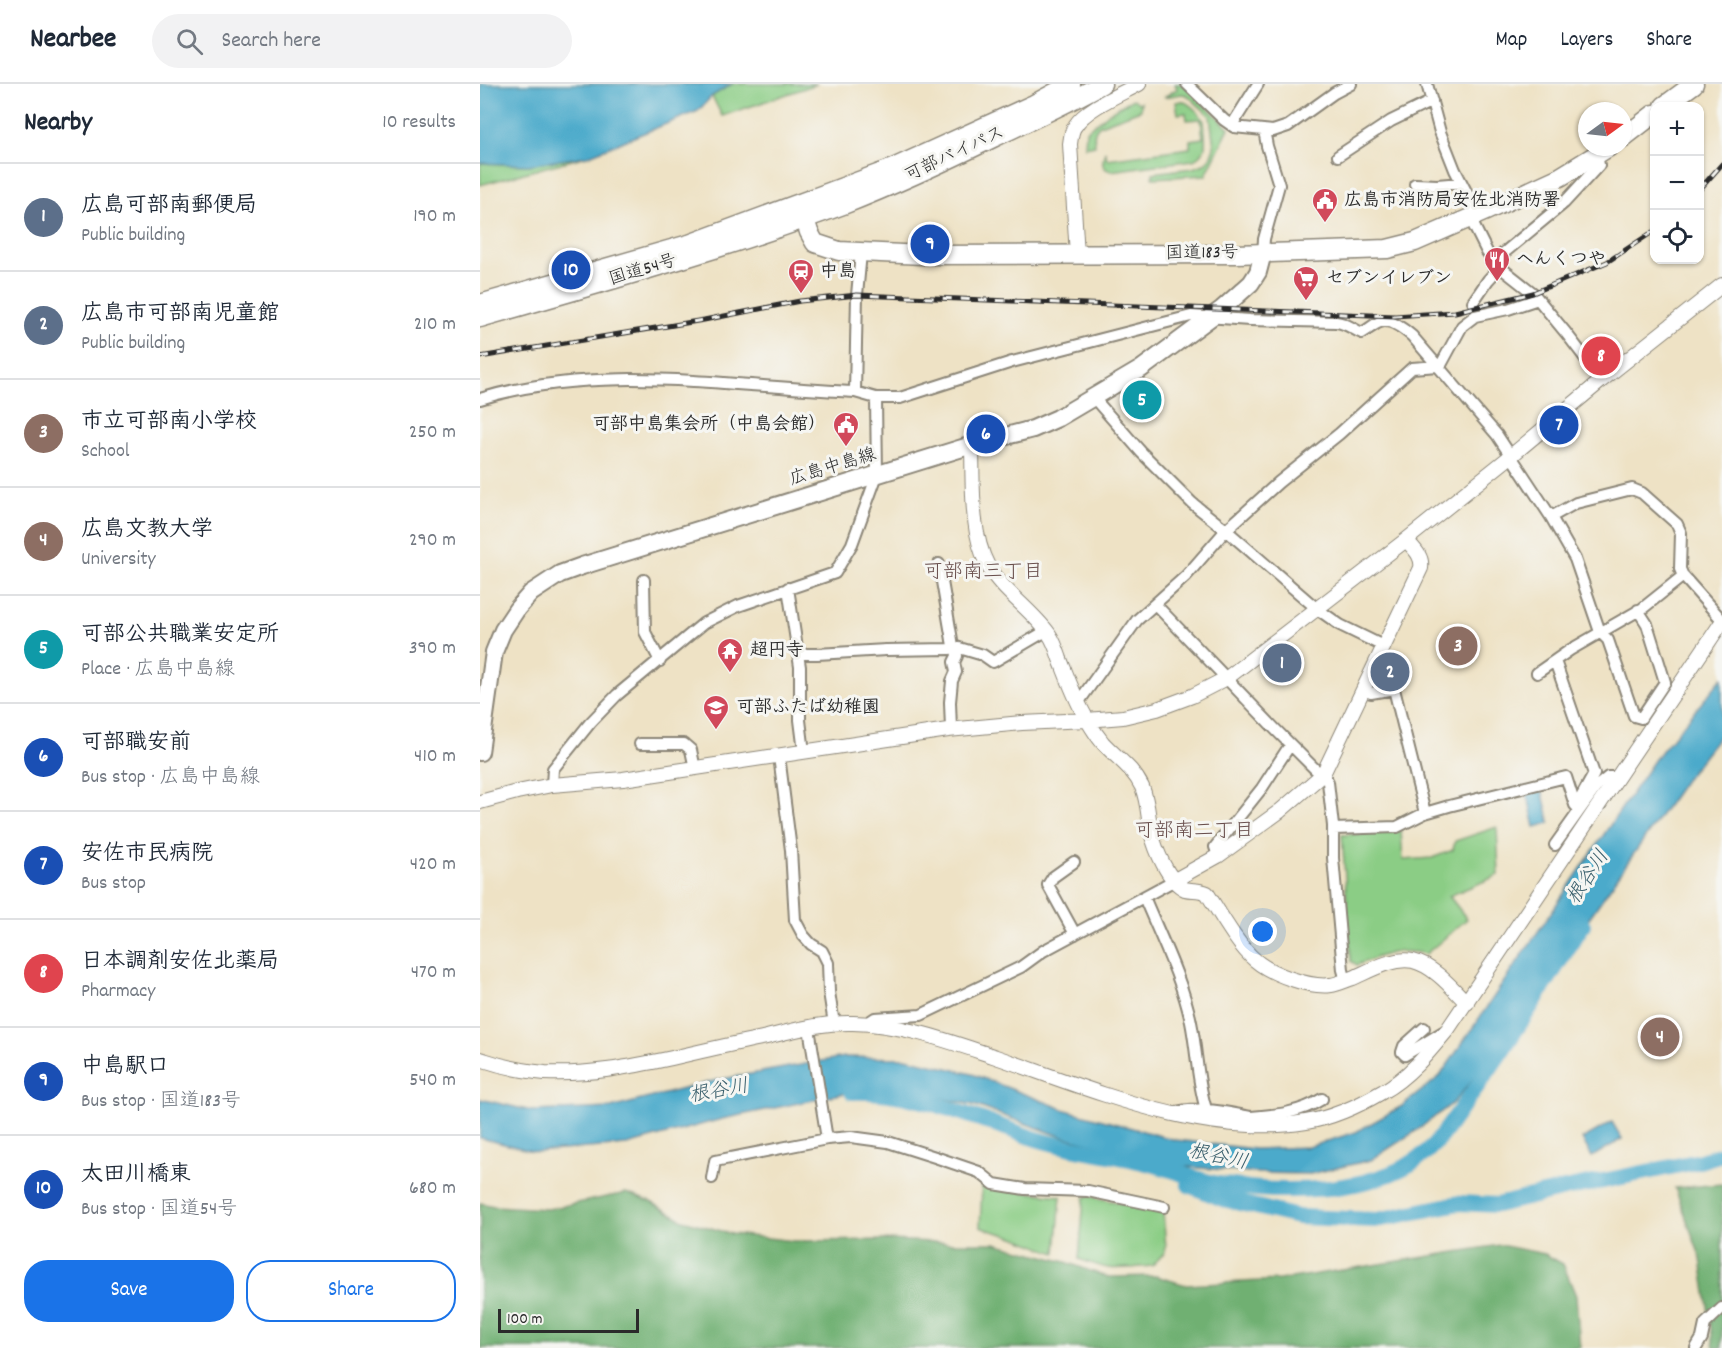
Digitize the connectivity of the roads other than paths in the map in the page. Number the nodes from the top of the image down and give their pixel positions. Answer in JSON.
{"nodes":[{"id":1,"x":1071,"y":84,"type":"edge"},
{"id":2,"x":1102,"y":84,"type":"edge"},
{"id":3,"x":1139,"y":84,"type":"edge"},
{"id":4,"x":1187,"y":84,"type":"edge"},
{"id":5,"x":1258,"y":84,"type":"edge"},
{"id":6,"x":1351,"y":84,"type":"edge"},
{"id":7,"x":1427,"y":84,"type":"edge"},
{"id":8,"x":1694,"y":84,"type":"edge"},
{"id":9,"x":1432,"y":101,"type":"junction"},
{"id":10,"x":1669,"y":102,"type":"edge"},
{"id":11,"x":1650,"y":117,"type":"edge"},
{"id":12,"x":1232,"y":125,"type":"junction"},
{"id":13,"x":1264,"y":130,"type":"junction"},
{"id":14,"x":1632,"y":131,"type":"edge"},
{"id":15,"x":1338,"y":156,"type":"dead end"},
{"id":16,"x":1595,"y":156,"type":"edge"},
{"id":17,"x":1602,"y":156,"type":"edge"},
{"id":18,"x":1461,"y":183,"type":"junction"},
{"id":19,"x":1415,"y":184,"type":"dead end"},
{"id":20,"x":802,"y":211,"type":"junction"},
{"id":21,"x":1470,"y":218,"type":"junction"},
{"id":22,"x":861,"y":253,"type":"junction"},
{"id":23,"x":1263,"y":253,"type":"junction"},
{"id":24,"x":1077,"y":255,"type":"junction"},
{"id":25,"x":1497,"y":264,"type":"junction"},
{"id":26,"x":1722,"y":285,"type":"edge"},
{"id":27,"x":1538,"y":299,"type":"junction"},
{"id":28,"x":1473,"y":302,"type":"dead end"},
{"id":29,"x":480,"y":304,"type":"edge"},
{"id":30,"x":1211,"y":317,"type":"junction"},
{"id":31,"x":480,"y":318,"type":"edge"},
{"id":32,"x":1438,"y":366,"type":"junction"},
{"id":33,"x":1602,"y":380,"type":"junction"},
{"id":34,"x":855,"y":392,"type":"junction"},
{"id":35,"x":1093,"y":397,"type":"junction"},
{"id":36,"x":876,"y":398,"type":"junction"},
{"id":37,"x":480,"y":399,"type":"edge"},
{"id":38,"x":972,"y":445,"type":"junction"},
{"id":39,"x":1511,"y":456,"type":"junction"},
{"id":40,"x":877,"y":475,"type":"junction"},
{"id":41,"x":1551,"y":517,"type":"junction"},
{"id":42,"x":1226,"y":530,"type":"junction"},
{"id":43,"x":1406,"y":540,"type":"junction"},
{"id":44,"x":939,"y":564,"type":"dead end"},
{"id":45,"x":1683,"y":576,"type":"junction"},
{"id":46,"x":644,"y":580,"type":"dead end"},
{"id":47,"x":788,"y":588,"type":"junction"},
{"id":48,"x":1155,"y":604,"type":"junction"},
{"id":49,"x":1316,"y":608,"type":"junction"},
{"id":50,"x":1638,"y":610,"type":"junction"},
{"id":51,"x":1722,"y":621,"type":"edge"},
{"id":52,"x":1046,"y":631,"type":"junction"},
{"id":53,"x":1600,"y":632,"type":"junction"},
{"id":54,"x":1383,"y":646,"type":"junction"},
{"id":55,"x":954,"y":647,"type":"junction"},
{"id":56,"x":798,"y":654,"type":"junction"},
{"id":57,"x":660,"y":661,"type":"junction"},
{"id":58,"x":1555,"y":661,"type":"junction"},
{"id":59,"x":1537,"y":673,"type":"dead end"},
{"id":60,"x":1227,"y":678,"type":"junction"},
{"id":61,"x":1363,"y":690,"type":"junction"},
{"id":62,"x":1078,"y":703,"type":"junction"},
{"id":63,"x":1087,"y":720,"type":"junction"},
{"id":64,"x":951,"y":729,"type":"junction"},
{"id":65,"x":640,"y":744,"type":"dead end"},
{"id":66,"x":1290,"y":745,"type":"junction"},
{"id":67,"x":480,"y":752,"type":"edge"},
{"id":68,"x":804,"y":753,"type":"junction"},
{"id":69,"x":779,"y":756,"type":"junction"},
{"id":70,"x":695,"y":769,"type":"junction"},
{"id":71,"x":1323,"y":774,"type":"junction"},
{"id":72,"x":1618,"y":777,"type":"junction"},
{"id":73,"x":552,"y":785,"type":"junction"},
{"id":74,"x":480,"y":802,"type":"edge"},
{"id":75,"x":1580,"y":810,"type":"junction"},
{"id":76,"x":1425,"y":813,"type":"junction"},
{"id":77,"x":1333,"y":829,"type":"junction"},
{"id":78,"x":1555,"y":845,"type":"dead end"},
{"id":79,"x":1218,"y":856,"type":"junction"},
{"id":80,"x":1074,"y":862,"type":"dead end"},
{"id":81,"x":1173,"y":881,"type":"junction"},
{"id":82,"x":1144,"y":897,"type":"junction"},
{"id":83,"x":1075,"y":934,"type":"junction"},
{"id":84,"x":1346,"y":981,"type":"junction"},
{"id":85,"x":1467,"y":1002,"type":"junction"},
{"id":86,"x":834,"y":1024,"type":"junction"},
{"id":87,"x":866,"y":1024,"type":"junction"},
{"id":88,"x":1424,"y":1028,"type":"dead end"},
{"id":89,"x":1448,"y":1029,"type":"junction"},
{"id":90,"x":810,"y":1032,"type":"junction"},
{"id":91,"x":480,"y":1059,"type":"edge"},
{"id":92,"x":1322,"y":1100,"type":"dead end"},
{"id":93,"x":1206,"y":1108,"type":"junction"},
{"id":94,"x":1172,"y":1113,"type":"junction"},
{"id":95,"x":1251,"y":1121,"type":"junction"},
{"id":96,"x":826,"y":1135,"type":"junction"},
{"id":97,"x":712,"y":1178,"type":"dead end"},
{"id":98,"x":1164,"y":1207,"type":"dead end"},
{"id":99,"x":1722,"y":1308,"type":"edge"},
{"id":100,"x":1696,"y":1348,"type":"edge"}],
"edges":[{"from":1,"to":20,"type":"highway","name":"可部バイパス"},
{"from":2,"to":20,"type":"highway","name":"可部バイパス"},
{"from":3,"to":24,"type":"street"},
{"from":4,"to":12,"type":"street"},
{"from":5,"to":12,"type":"street"},
{"from":6,"to":13,"type":"street"},
{"from":7,"to":9,"type":"street"},
{"from":8,"to":10,"type":"highway"},
{"from":9,"to":15,"type":"street"},
{"from":9,"to":18,"type":"street"},
{"from":11,"to":14,"type":"highway"},
{"from":12,"to":13,"type":"street"},
{"from":13,"to":23,"type":"street"},
{"from":16,"to":21,"type":"highway","name":"国道183号"},
{"from":17,"to":25,"type":"street"},
{"from":18,"to":19,"type":"street"},
{"from":18,"to":21,"type":"street"},
{"from":20,"to":22,"type":"highway","name":"国道183号"},
{"from":20,"to":29,"type":"highway","name":"国道54号"},
{"from":20,"to":31,"type":"highway","name":"国道54号"},
{"from":21,"to":23,"type":"highway","name":"国道183号"},
{"from":21,"to":25,"type":"street"},
{"from":22,"to":24,"type":"highway","name":"国道183号"},
{"from":22,"to":34,"type":"street"},
{"from":23,"to":24,"type":"highway","name":"国道183号"},
{"from":23,"to":30,"type":"main road","name":"広島中島線"},
{"from":25,"to":27,"type":"street"},
{"from":25,"to":28,"type":"street"},
{"from":26,"to":33,"type":"street"},
{"from":27,"to":32,"type":"street"},
{"from":27,"to":33,"type":"street"},
{"from":30,"to":32,"type":"street"},
{"from":30,"to":35,"type":"main road","name":"広島中島線"},
{"from":30,"to":36,"type":"street"},
{"from":32,"to":39,"type":"street"},
{"from":32,"to":42,"type":"street"},
{"from":33,"to":39,"type":"street"},
{"from":34,"to":36,"type":"street"},
{"from":34,"to":37,"type":"street"},
{"from":35,"to":38,"type":"main road","name":"広島中島線"},
{"from":35,"to":42,"type":"street"},
{"from":36,"to":40,"type":"street"},
{"from":38,"to":40,"type":"main road","name":"広島中島線"},
{"from":38,"to":52,"type":"street"},
{"from":39,"to":41,"type":"street"},
{"from":39,"to":43,"type":"street"},
{"from":40,"to":47,"type":"street"},
{"from":40,"to":67,"type":"main road","name":"広島中島線"},
{"from":41,"to":45,"type":"street"},
{"from":41,"to":53,"type":"street"},
{"from":42,"to":48,"type":"street"},
{"from":42,"to":49,"type":"street"},
{"from":43,"to":49,"type":"street"},
{"from":43,"to":54,"type":"street"},
{"from":44,"to":55,"type":"street"},
{"from":45,"to":50,"type":"street"},
{"from":45,"to":51,"type":"street"},
{"from":46,"to":57,"type":"street"},
{"from":47,"to":56,"type":"street"},
{"from":47,"to":57,"type":"street"},
{"from":48,"to":60,"type":"street"},
{"from":48,"to":62,"type":"street"},
{"from":49,"to":54,"type":"street"},
{"from":49,"to":60,"type":"street"},
{"from":50,"to":53,"type":"street"},
{"from":50,"to":53,"type":"street"},
{"from":51,"to":72,"type":"street"},
{"from":52,"to":55,"type":"street"},
{"from":52,"to":62,"type":"street"},
{"from":53,"to":58,"type":"street"},
{"from":54,"to":61,"type":"street"},
{"from":55,"to":56,"type":"street"},
{"from":55,"to":64,"type":"street"},
{"from":56,"to":68,"type":"street"},
{"from":57,"to":73,"type":"street"},
{"from":58,"to":59,"type":"street"},
{"from":58,"to":75,"type":"street"},
{"from":60,"to":63,"type":"street"},
{"from":60,"to":66,"type":"street"},
{"from":61,"to":71,"type":"street"},
{"from":61,"to":76,"type":"street"},
{"from":62,"to":63,"type":"street"},
{"from":63,"to":64,"type":"street"},
{"from":63,"to":81,"type":"street"},
{"from":64,"to":68,"type":"street"},
{"from":65,"to":70,"type":"street"},
{"from":66,"to":71,"type":"street"},
{"from":66,"to":79,"type":"street"},
{"from":68,"to":69,"type":"street"},
{"from":69,"to":70,"type":"street"},
{"from":69,"to":86,"type":"street"},
{"from":70,"to":73,"type":"street"},
{"from":71,"to":77,"type":"street"},
{"from":71,"to":79,"type":"street"},
{"from":72,"to":75,"type":"street"},
{"from":72,"to":85,"type":"street"},
{"from":73,"to":74,"type":"street"},
{"from":75,"to":76,"type":"street"},
{"from":75,"to":78,"type":"street"},
{"from":76,"to":77,"type":"street"},
{"from":77,"to":84,"type":"street"},
{"from":79,"to":81,"type":"street"},
{"from":80,"to":83,"type":"street"},
{"from":81,"to":82,"type":"street"},
{"from":81,"to":84,"type":"street"},
{"from":82,"to":83,"type":"street"},
{"from":82,"to":93,"type":"street"},
{"from":83,"to":87,"type":"street"},
{"from":84,"to":85,"type":"street"},
{"from":85,"to":89,"type":"street"},
{"from":86,"to":87,"type":"street"},
{"from":86,"to":90,"type":"street"},
{"from":87,"to":94,"type":"street"},
{"from":88,"to":89,"type":"street"},
{"from":89,"to":95,"type":"street"},
{"from":90,"to":91,"type":"street"},
{"from":90,"to":96,"type":"street"},
{"from":92,"to":95,"type":"street"},
{"from":93,"to":94,"type":"street"},
{"from":93,"to":95,"type":"street"},
{"from":94,"to":95,"type":"street"},
{"from":96,"to":97,"type":"street"},
{"from":96,"to":98,"type":"street"},
{"from":99,"to":100,"type":"street"}]}
